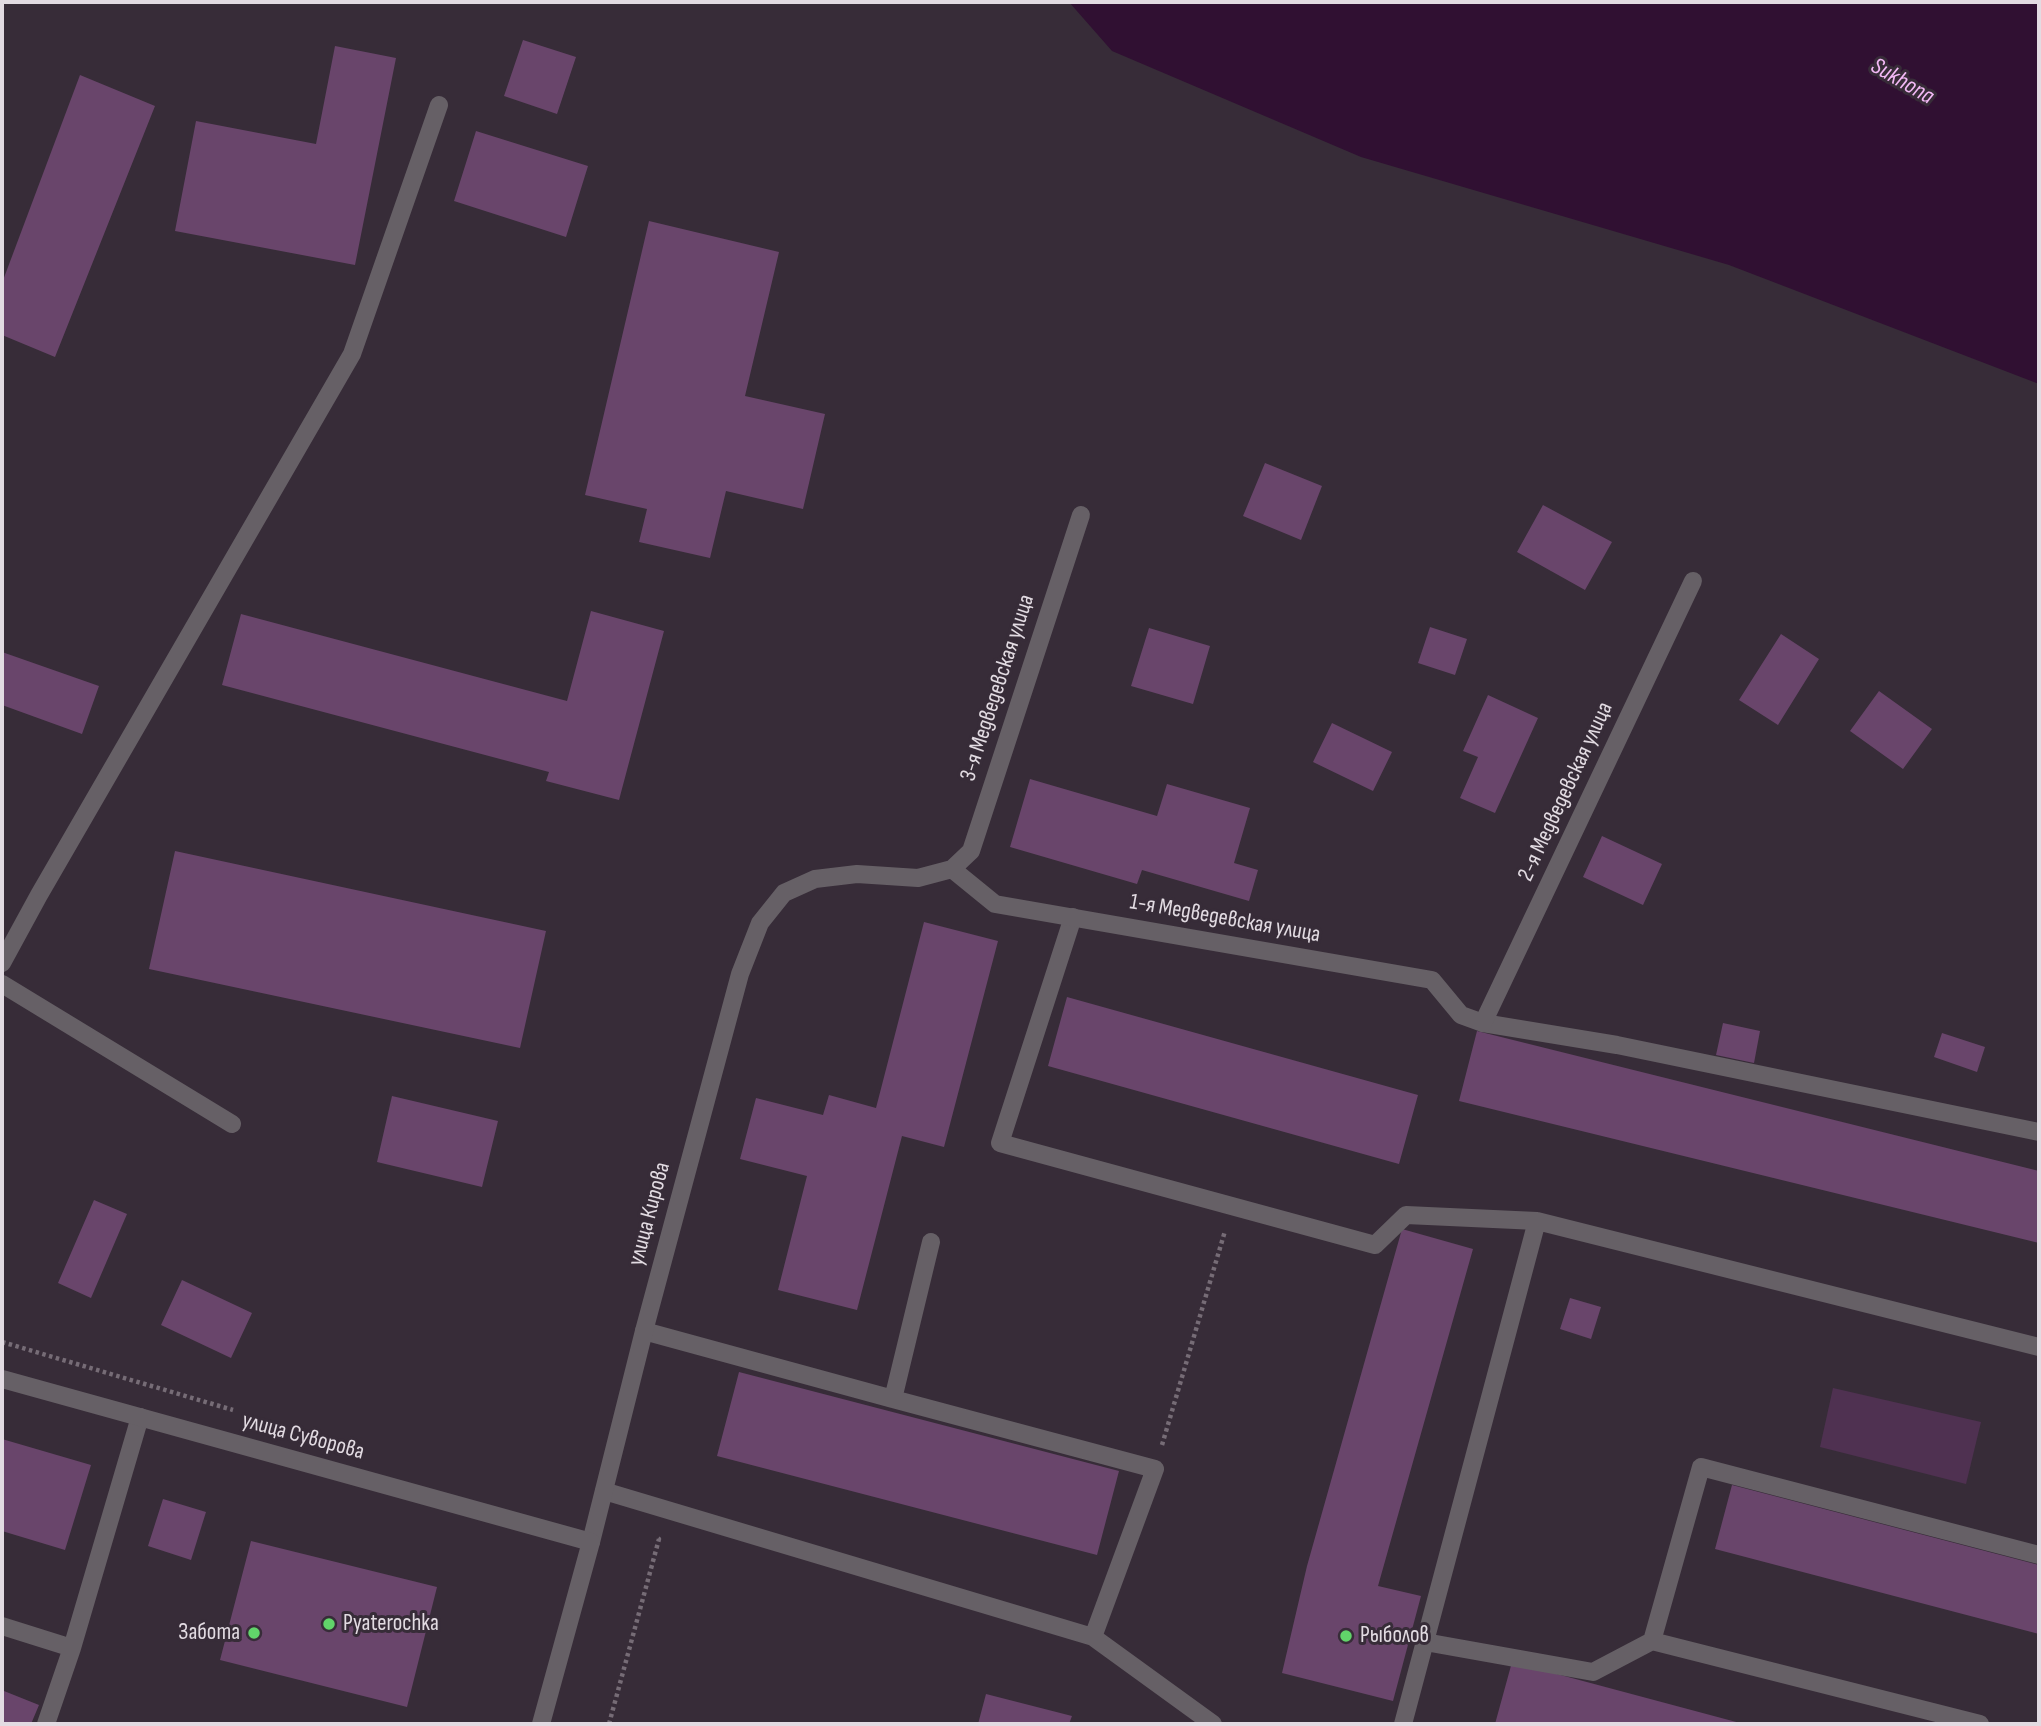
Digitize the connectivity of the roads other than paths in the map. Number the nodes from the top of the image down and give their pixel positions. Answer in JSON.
{"nodes":[{"id":1,"x":439,"y":105,"type":"dead end"},
{"id":2,"x":1081,"y":515,"type":"dead end"},
{"id":3,"x":1693,"y":581,"type":"dead end"},
{"id":4,"x":952,"y":869,"type":"junction"},
{"id":5,"x":1073,"y":917,"type":"junction"},
{"id":6,"x":2,"y":963,"type":"edge"},
{"id":7,"x":2,"y":984,"type":"edge"},
{"id":8,"x":1483,"y":1023,"type":"junction"},
{"id":9,"x":232,"y":1124,"type":"dead end"},
{"id":10,"x":2039,"y":1132,"type":"edge"},
{"id":11,"x":1537,"y":1221,"type":"junction"},
{"id":12,"x":931,"y":1242,"type":"dead end"},
{"id":13,"x":644,"y":1331,"type":"junction"},
{"id":14,"x":2039,"y":1347,"type":"edge"},
{"id":15,"x":2,"y":1379,"type":"edge"},
{"id":16,"x":893,"y":1399,"type":"junction"},
{"id":17,"x":140,"y":1417,"type":"junction"},
{"id":18,"x":604,"y":1491,"type":"junction"},
{"id":19,"x":591,"y":1542,"type":"junction"},
{"id":20,"x":2039,"y":1555,"type":"edge"},
{"id":21,"x":2,"y":1626,"type":"edge"},
{"id":22,"x":1093,"y":1637,"type":"junction"},
{"id":23,"x":1652,"y":1641,"type":"junction"},
{"id":24,"x":1425,"y":1642,"type":"junction"},
{"id":25,"x":72,"y":1648,"type":"junction"},
{"id":26,"x":545,"y":1723,"type":"edge"},
{"id":27,"x":46,"y":1724,"type":"edge"},
{"id":28,"x":1213,"y":1724,"type":"edge"},
{"id":29,"x":1403,"y":1724,"type":"edge"},
{"id":30,"x":1980,"y":1724,"type":"edge"}],
"edges":[{"from":1,"to":6,"type":"street"},
{"from":2,"to":4,"type":"street","name":"3-я Медведевская улица"},
{"from":3,"to":8,"type":"street","name":"2-я Медведевская улица"},
{"from":4,"to":5,"type":"street","name":"1-я Медведевская улица"},
{"from":4,"to":13,"type":"street","name":"улица Кирова"},
{"from":5,"to":8,"type":"street","name":"1-я Медведевская улица"},
{"from":5,"to":11,"type":"street"},
{"from":7,"to":9,"type":"street"},
{"from":8,"to":10,"type":"street"},
{"from":11,"to":14,"type":"street"},
{"from":11,"to":24,"type":"street"},
{"from":12,"to":16,"type":"street"},
{"from":13,"to":16,"type":"street"},
{"from":13,"to":18,"type":"street","name":"улица Кирова"},
{"from":15,"to":17,"type":"street","name":"улица Суворова"},
{"from":16,"to":22,"type":"street"},
{"from":17,"to":19,"type":"street","name":"улица Суворова"},
{"from":17,"to":25,"type":"street"},
{"from":18,"to":19,"type":"street","name":"улица Кирова"},
{"from":18,"to":22,"type":"street"},
{"from":19,"to":26,"type":"street","name":"улица Кирова"},
{"from":20,"to":23,"type":"street"},
{"from":21,"to":25,"type":"street"},
{"from":22,"to":28,"type":"street"},
{"from":23,"to":24,"type":"street"},
{"from":23,"to":30,"type":"street"},
{"from":24,"to":29,"type":"street"},
{"from":25,"to":27,"type":"street"}]}
